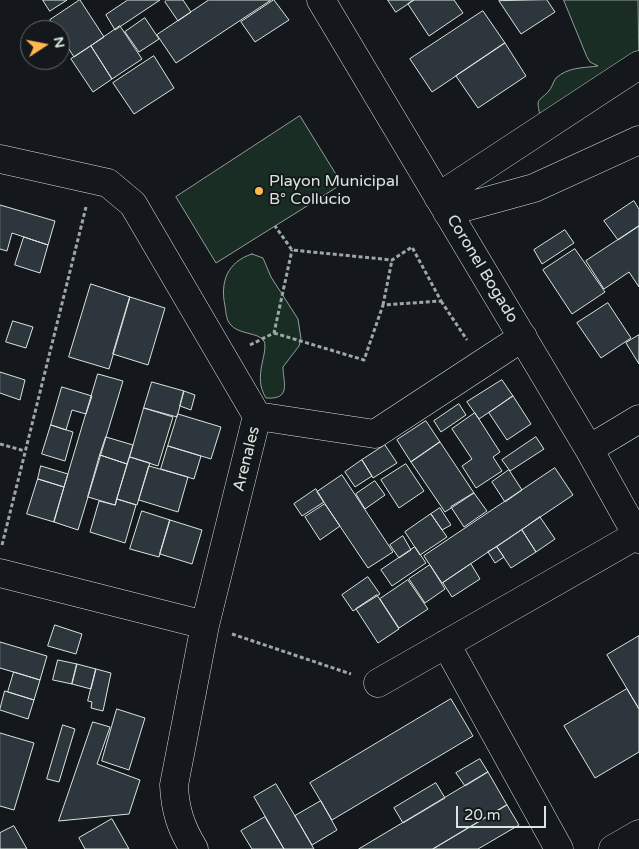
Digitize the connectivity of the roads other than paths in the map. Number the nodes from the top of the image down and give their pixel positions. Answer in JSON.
{"nodes":[{"id":1,"x":320,"y":0,"type":"edge"},
{"id":2,"x":639,"y":65,"type":"edge"},
{"id":3,"x":639,"y":140,"type":"edge"},
{"id":4,"x":0,"y":159,"type":"edge"},
{"id":5,"x":442,"y":204,"type":"junction"},
{"id":6,"x":523,"y":337,"type":"junction"},
{"id":7,"x":257,"y":416,"type":"junction"},
{"id":8,"x":639,"y":419,"type":"edge"},
{"id":9,"x":589,"y":449,"type":"junction"},
{"id":10,"x":638,"y":537,"type":"edge"},
{"id":11,"x":0,"y":573,"type":"edge"},
{"id":12,"x":205,"y":625,"type":"junction"},
{"id":13,"x":446,"y":644,"type":"junction"},
{"id":14,"x":378,"y":683,"type":"road end"},
{"id":15,"x":639,"y":834,"type":"edge"},
{"id":16,"x":194,"y":849,"type":"edge"},
{"id":17,"x":559,"y":849,"type":"edge"},
{"id":18,"x":613,"y":849,"type":"edge"}],
"edges":[{"from":1,"to":5,"type":"street","name":"Coronel Bogado"},
{"from":2,"to":5,"type":"street"},
{"from":3,"to":5,"type":"street"},
{"from":4,"to":7,"type":"street","name":"Arenales"},
{"from":5,"to":6,"type":"street","name":"Coronel Bogado"},
{"from":6,"to":7,"type":"street"},
{"from":6,"to":9,"type":"street","name":"Coronel Bogado"},
{"from":7,"to":12,"type":"street","name":"Arenales"},
{"from":8,"to":9,"type":"street"},
{"from":9,"to":10,"type":"street","name":"Coronel Bogado"},
{"from":10,"to":13,"type":"street"},
{"from":11,"to":12,"type":"street"},
{"from":12,"to":16,"type":"street","name":"Arenales"},
{"from":13,"to":14,"type":"street"},
{"from":13,"to":17,"type":"street"},
{"from":15,"to":18,"type":"street"}]}
